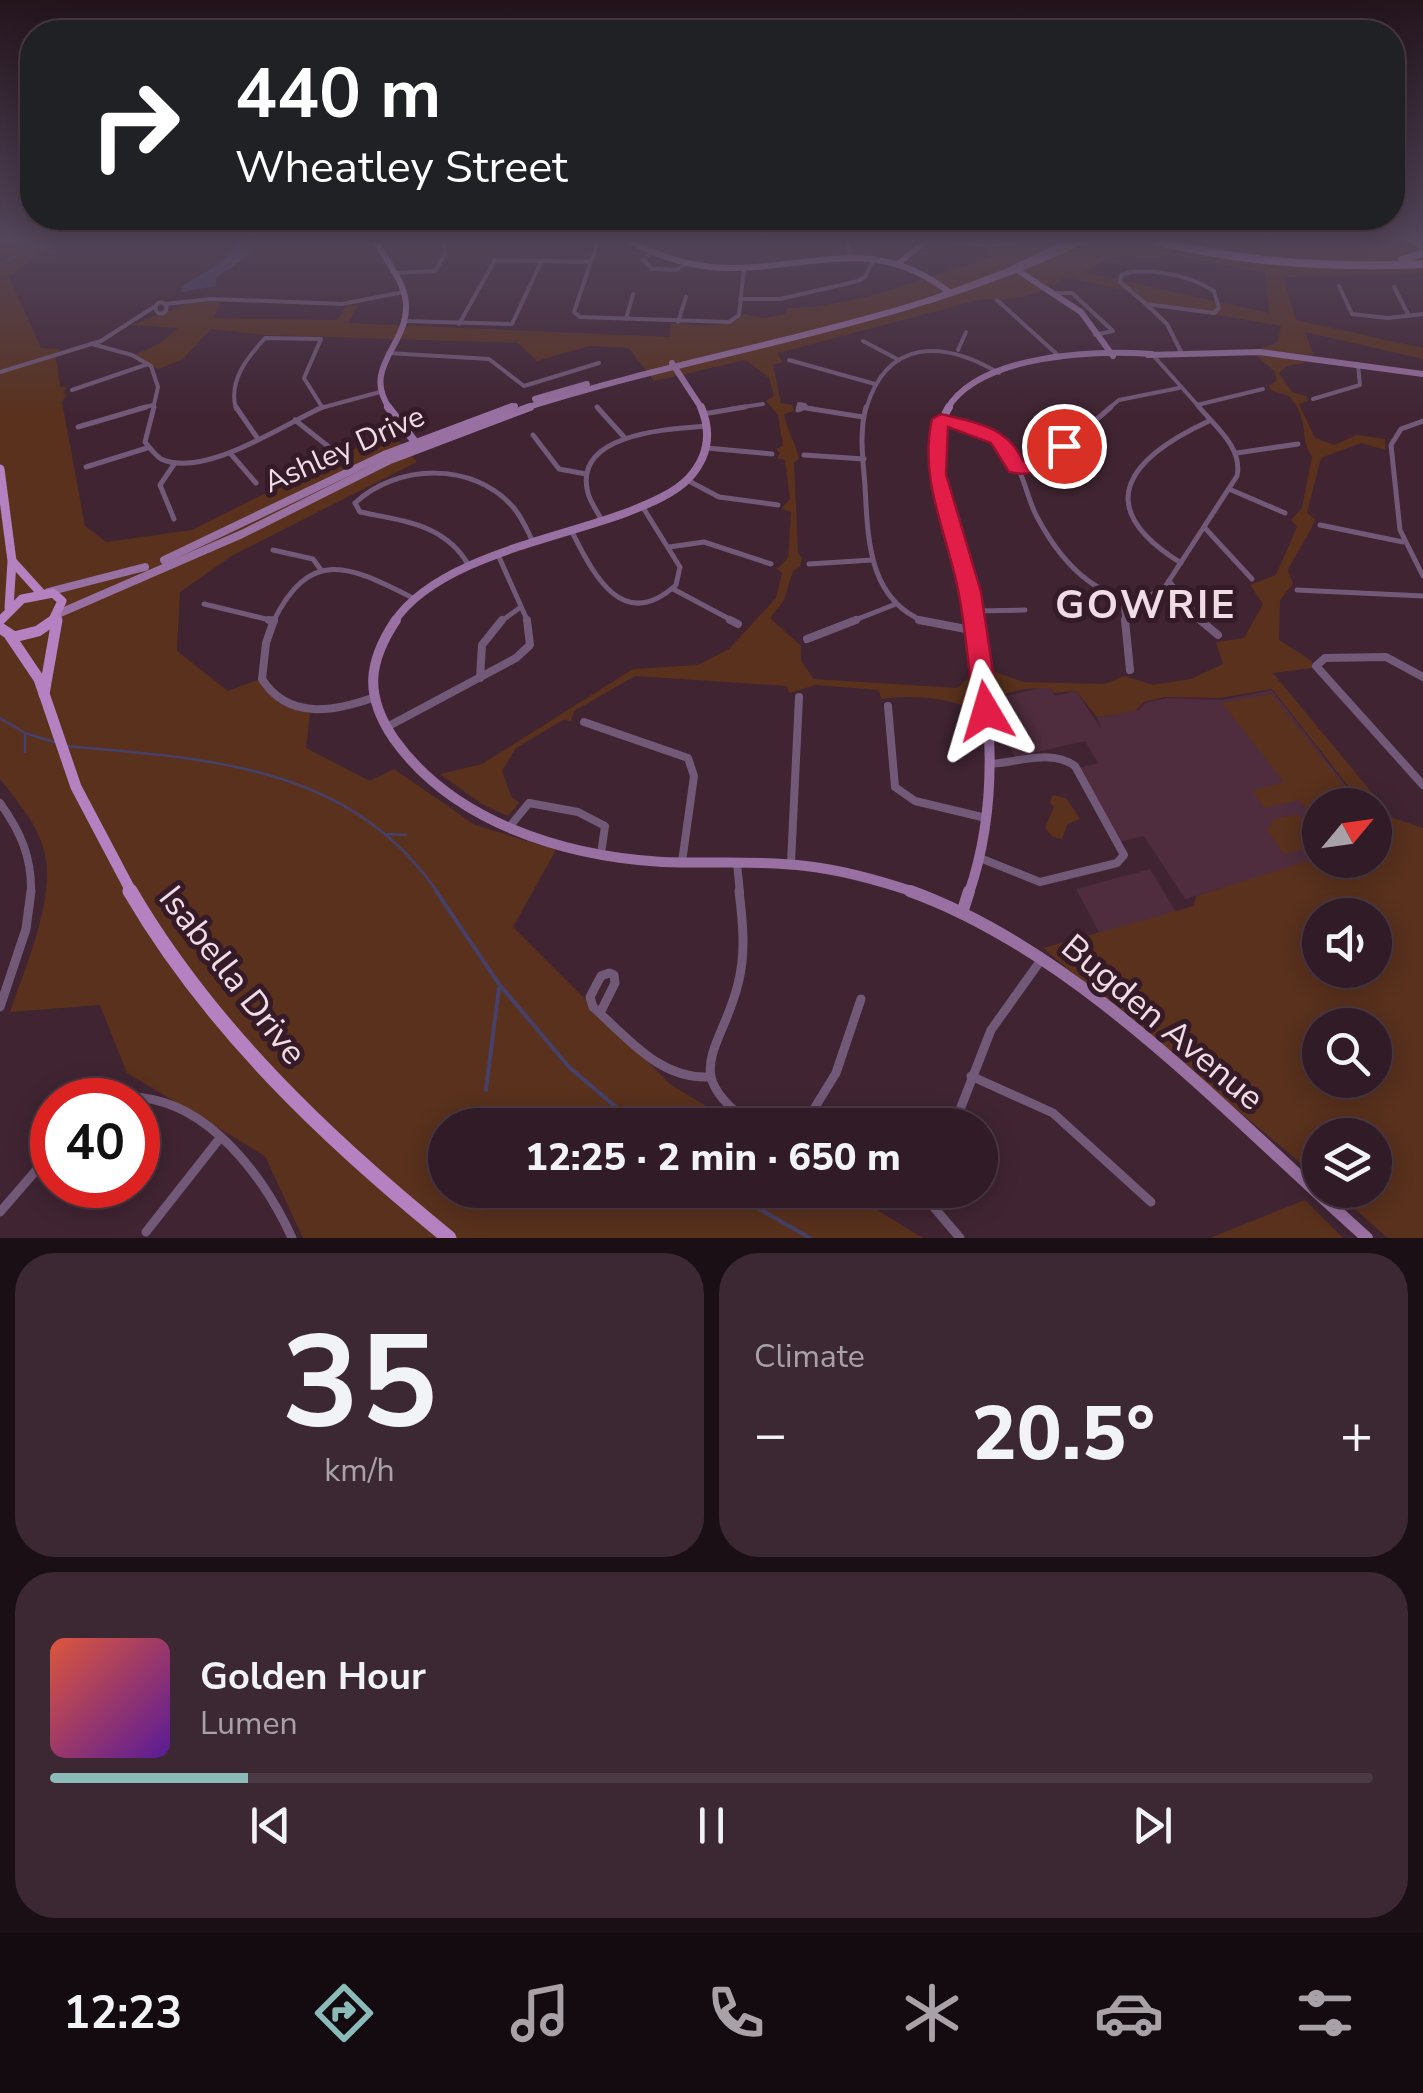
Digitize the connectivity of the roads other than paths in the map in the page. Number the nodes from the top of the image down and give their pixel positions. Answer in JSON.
{"nodes":[{"id":1,"x":740,"y":298,"type":"edge"},
{"id":2,"x":371,"y":299,"type":"edge"},
{"id":3,"x":403,"y":299,"type":"edge"},
{"id":4,"x":473,"y":299,"type":"edge"},
{"id":5,"x":525,"y":299,"type":"edge"},
{"id":6,"x":579,"y":299,"type":"edge"},
{"id":7,"x":631,"y":299,"type":"edge"},
{"id":8,"x":685,"y":299,"type":"edge"},
{"id":9,"x":934,"y":299,"type":"edge"},
{"id":10,"x":938,"y":299,"type":"edge"},
{"id":11,"x":950,"y":299,"type":"edge"},
{"id":12,"x":1059,"y":299,"type":"edge"},
{"id":13,"x":1079,"y":299,"type":"edge"},
{"id":14,"x":1140,"y":299,"type":"edge"},
{"id":15,"x":1217,"y":299,"type":"edge"},
{"id":16,"x":1345,"y":299,"type":"edge"},
{"id":17,"x":1400,"y":299,"type":"edge"},
{"id":18,"x":930,"y":300,"type":"joint"},
{"id":19,"x":997,"y":300,"type":"dead end"},
{"id":20,"x":1146,"y":304,"type":"junction"},
{"id":21,"x":905,"y":314,"type":"junction"},
{"id":22,"x":1423,"y":314,"type":"edge"},
{"id":23,"x":1409,"y":316,"type":"junction"},
{"id":24,"x":626,"y":320,"type":"junction"},
{"id":25,"x":403,"y":321,"type":"junction"},
{"id":26,"x":678,"y":322,"type":"junction"},
{"id":27,"x":460,"y":324,"type":"junction"},
{"id":28,"x":966,"y":332,"type":"dead end"},
{"id":29,"x":1100,"y":337,"type":"junction"},
{"id":30,"x":863,"y":341,"type":"dead end"},
{"id":31,"x":92,"y":344,"type":"junction"},
{"id":32,"x":757,"y":347,"type":"junction"},
{"id":33,"x":745,"y":350,"type":"junction"},
{"id":34,"x":958,"y":350,"type":"junction"},
{"id":35,"x":1181,"y":352,"type":"junction"},
{"id":36,"x":386,"y":353,"type":"junction"},
{"id":37,"x":1096,"y":354,"type":"junction"},
{"id":38,"x":1126,"y":354,"type":"junction"},
{"id":39,"x":1152,"y":354,"type":"junction"},
{"id":40,"x":735,"y":355,"type":"junction"},
{"id":41,"x":1111,"y":355,"type":"junction"},
{"id":42,"x":1066,"y":357,"type":"junction"},
{"id":43,"x":789,"y":360,"type":"dead end"},
{"id":44,"x":898,"y":360,"type":"junction"},
{"id":45,"x":149,"y":363,"type":"junction"},
{"id":46,"x":599,"y":363,"type":"dead end"},
{"id":47,"x":1357,"y":363,"type":"junction"},
{"id":48,"x":672,"y":366,"type":"junction"},
{"id":49,"x":0,"y":370,"type":"edge"},
{"id":50,"x":658,"y":372,"type":"junction"},
{"id":51,"x":999,"y":373,"type":"junction"},
{"id":52,"x":1423,"y":374,"type":"edge"},
{"id":53,"x":683,"y":381,"type":"junction"},
{"id":54,"x":876,"y":384,"type":"junction"},
{"id":55,"x":1179,"y":388,"type":"junction"},
{"id":56,"x":1264,"y":389,"type":"dead end"},
{"id":57,"x":72,"y":390,"type":"dead end"},
{"id":58,"x":380,"y":392,"type":"junction"},
{"id":59,"x":1313,"y":399,"type":"dead end"},
{"id":60,"x":154,"y":404,"type":"junction"},
{"id":61,"x":763,"y":404,"type":"dead end"},
{"id":62,"x":1195,"y":405,"type":"junction"},
{"id":63,"x":322,"y":407,"type":"junction"},
{"id":64,"x":597,"y":407,"type":"dead end"},
{"id":65,"x":806,"y":408,"type":"dead end"},
{"id":66,"x":523,"y":409,"type":"junction"},
{"id":67,"x":703,"y":414,"type":"junction"},
{"id":68,"x":1048,"y":414,"type":"dead end"},
{"id":69,"x":864,"y":417,"type":"junction"},
{"id":70,"x":941,"y":419,"type":"junction"},
{"id":71,"x":295,"y":420,"type":"junction"},
{"id":72,"x":1210,"y":420,"type":"junction"},
{"id":73,"x":1423,"y":420,"type":"edge"},
{"id":74,"x":402,"y":425,"type":"junction"},
{"id":75,"x":707,"y":426,"type":"junction"},
{"id":76,"x":78,"y":427,"type":"dead end"},
{"id":77,"x":1083,"y":429,"type":"junction"},
{"id":78,"x":444,"y":431,"type":"junction"},
{"id":79,"x":533,"y":435,"type":"dead end"},
{"id":80,"x":624,"y":438,"type":"junction"},
{"id":81,"x":258,"y":439,"type":"junction"},
{"id":82,"x":416,"y":442,"type":"junction"},
{"id":83,"x":1298,"y":444,"type":"dead end"},
{"id":84,"x":147,"y":448,"type":"junction"},
{"id":85,"x":708,"y":448,"type":"junction"},
{"id":86,"x":334,"y":451,"type":"dead end"},
{"id":87,"x":230,"y":453,"type":"junction"},
{"id":88,"x":1237,"y":453,"type":"junction"},
{"id":89,"x":772,"y":454,"type":"dead end"},
{"id":90,"x":384,"y":455,"type":"junction"},
{"id":91,"x":804,"y":455,"type":"dead end"},
{"id":92,"x":864,"y":459,"type":"junction"},
{"id":93,"x":176,"y":462,"type":"junction"},
{"id":94,"x":86,"y":467,"type":"dead end"},
{"id":95,"x":1016,"y":468,"type":"junction"},
{"id":96,"x":0,"y":469,"type":"edge"},
{"id":97,"x":586,"y":474,"type":"junction"},
{"id":98,"x":686,"y":480,"type":"junction"},
{"id":99,"x":256,"y":483,"type":"dead end"},
{"id":100,"x":1229,"y":489,"type":"junction"},
{"id":101,"x":642,"y":505,"type":"junction"},
{"id":102,"x":778,"y":505,"type":"dead end"},
{"id":103,"x":294,"y":506,"type":"junction"},
{"id":104,"x":1285,"y":513,"type":"dead end"},
{"id":105,"x":174,"y":519,"type":"dead end"},
{"id":106,"x":602,"y":521,"type":"junction"},
{"id":107,"x":1320,"y":525,"type":"dead end"},
{"id":108,"x":1204,"y":527,"type":"junction"},
{"id":109,"x":572,"y":532,"type":"junction"},
{"id":110,"x":1404,"y":542,"type":"junction"},
{"id":111,"x":534,"y":545,"type":"junction"},
{"id":112,"x":668,"y":547,"type":"junction"},
{"id":113,"x":273,"y":550,"type":"dead end"},
{"id":114,"x":499,"y":557,"type":"junction"},
{"id":115,"x":872,"y":560,"type":"junction"},
{"id":116,"x":12,"y":561,"type":"junction"},
{"id":117,"x":1182,"y":562,"type":"junction"},
{"id":118,"x":771,"y":564,"type":"dead end"},
{"id":119,"x":809,"y":564,"type":"dead end"},
{"id":120,"x":470,"y":567,"type":"junction"},
{"id":121,"x":321,"y":570,"type":"junction"},
{"id":122,"x":1423,"y":576,"type":"edge"},
{"id":123,"x":1252,"y":579,"type":"dead end"},
{"id":124,"x":1170,"y":581,"type":"junction"},
{"id":125,"x":674,"y":588,"type":"junction"},
{"id":126,"x":1297,"y":590,"type":"dead end"},
{"id":127,"x":43,"y":593,"type":"junction"},
{"id":128,"x":1423,"y":596,"type":"edge"},
{"id":129,"x":413,"y":598,"type":"junction"},
{"id":130,"x":1123,"y":598,"type":"junction"},
{"id":131,"x":204,"y":604,"type":"dead end"},
{"id":132,"x":896,"y":604,"type":"junction"},
{"id":133,"x":522,"y":607,"type":"junction"},
{"id":134,"x":1026,"y":610,"type":"dead end"},
{"id":135,"x":973,"y":611,"type":"junction"},
{"id":136,"x":3,"y":614,"type":"edge"},
{"id":137,"x":59,"y":615,"type":"junction"},
{"id":138,"x":274,"y":621,"type":"junction"},
{"id":139,"x":738,"y":624,"type":"dead end"},
{"id":140,"x":976,"y":632,"type":"junction"},
{"id":141,"x":4,"y":634,"type":"edge"},
{"id":142,"x":1218,"y":635,"type":"dead end"},
{"id":143,"x":807,"y":639,"type":"dead end"},
{"id":144,"x":1130,"y":670,"type":"dead end"},
{"id":145,"x":1423,"y":677,"type":"edge"},
{"id":146,"x":480,"y":678,"type":"junction"},
{"id":147,"x":44,"y":696,"type":"junction"},
{"id":148,"x":375,"y":697,"type":"junction"},
{"id":149,"x":798,"y":697,"type":"dead end"},
{"id":150,"x":888,"y":706,"type":"dead end"},
{"id":151,"x":584,"y":722,"type":"dead end"},
{"id":152,"x":387,"y":728,"type":"junction"},
{"id":153,"x":989,"y":764,"type":"junction"},
{"id":154,"x":1423,"y":785,"type":"edge"},
{"id":155,"x":0,"y":803,"type":"edge"},
{"id":156,"x":988,"y":818,"type":"junction"},
{"id":157,"x":510,"y":826,"type":"junction"},
{"id":158,"x":601,"y":854,"type":"junction"},
{"id":159,"x":980,"y":858,"type":"junction"},
{"id":160,"x":682,"y":862,"type":"junction"},
{"id":161,"x":737,"y":863,"type":"junction"},
{"id":162,"x":791,"y":864,"type":"junction"},
{"id":163,"x":962,"y":913,"type":"junction"},
{"id":164,"x":1042,"y":959,"type":"junction"},
{"id":165,"x":860,"y":999,"type":"dead end"},
{"id":166,"x":0,"y":1007,"type":"edge"},
{"id":167,"x":600,"y":1013,"type":"dead end"},
{"id":168,"x":970,"y":1076,"type":"junction"},
{"id":169,"x":708,"y":1077,"type":"junction"},
{"id":170,"x":160,"y":1101,"type":"edge"},
{"id":171,"x":724,"y":1108,"type":"edge"},
{"id":172,"x":814,"y":1108,"type":"edge"},
{"id":173,"x":960,"y":1108,"type":"edge"},
{"id":174,"x":220,"y":1138,"type":"junction"},
{"id":175,"x":30,"y":1177,"type":"edge"},
{"id":176,"x":1150,"y":1202,"type":"dead end"},
{"id":177,"x":934,"y":1208,"type":"edge"},
{"id":178,"x":0,"y":1212,"type":"edge"},
{"id":179,"x":146,"y":1232,"type":"dead end"},
{"id":180,"x":1366,"y":1237,"type":"edge"},
{"id":181,"x":292,"y":1238,"type":"edge"},
{"id":182,"x":450,"y":1238,"type":"edge"},
{"id":183,"x":960,"y":1238,"type":"edge"}],
"edges":[{"from":1,"to":26,"type":"street"},
{"from":2,"to":31,"type":"street"},
{"from":3,"to":25,"type":"main road"},
{"from":4,"to":27,"type":"street"},
{"from":5,"to":27,"type":"street"},
{"from":6,"to":24,"type":"street"},
{"from":7,"to":24,"type":"street"},
{"from":8,"to":26,"type":"street"},
{"from":9,"to":18,"type":"street","name":"Ashley Drive"},
{"from":10,"to":21,"type":"street"},
{"from":11,"to":21,"type":"main road","name":"Ashley Drive"},
{"from":12,"to":29,"type":"main road"},
{"from":13,"to":29,"type":"street"},
{"from":14,"to":20,"type":"street"},
{"from":15,"to":20,"type":"street"},
{"from":16,"to":23,"type":"street"},
{"from":17,"to":23,"type":"street"},
{"from":18,"to":32,"type":"main road","name":"Ashley Drive"},
{"from":19,"to":42,"type":"street"},
{"from":20,"to":35,"type":"street"},
{"from":21,"to":32,"type":"street","name":"Ashley Drive"},
{"from":22,"to":23,"type":"street"},
{"from":24,"to":26,"type":"street"},
{"from":25,"to":27,"type":"street"},
{"from":25,"to":36,"type":"main road"},
{"from":28,"to":34,"type":"street"},
{"from":29,"to":37,"type":"street"},
{"from":29,"to":38,"type":"street"},
{"from":29,"to":41,"type":"street"},
{"from":30,"to":44,"type":"street"},
{"from":31,"to":45,"type":"street"},
{"from":31,"to":49,"type":"street"},
{"from":32,"to":33,"type":"main road","name":"Ashley Drive"},
{"from":33,"to":40,"type":"street","name":"Ashley Drive"},
{"from":33,"to":48,"type":"street","name":"Ashley Drive"},
{"from":34,"to":44,"type":"street"},
{"from":34,"to":51,"type":"street"},
{"from":35,"to":39,"type":"street"},
{"from":35,"to":47,"type":"street"},
{"from":36,"to":46,"type":"street"},
{"from":36,"to":58,"type":"main road"},
{"from":37,"to":41,"type":"street"},
{"from":37,"to":42,"type":"street"},
{"from":38,"to":39,"type":"street"},
{"from":38,"to":41,"type":"street"},
{"from":39,"to":41,"type":"street"},
{"from":39,"to":55,"type":"street"},
{"from":40,"to":48,"type":"street","name":"Ashley Drive"},
{"from":40,"to":53,"type":"street"},
{"from":41,"to":42,"type":"street"},
{"from":42,"to":51,"type":"street"},
{"from":43,"to":54,"type":"street"},
{"from":44,"to":54,"type":"street"},
{"from":45,"to":57,"type":"street"},
{"from":45,"to":60,"type":"street"},
{"from":47,"to":52,"type":"street"},
{"from":47,"to":59,"type":"street"},
{"from":48,"to":50,"type":"street","name":"Ashley Drive"},
{"from":48,"to":53,"type":"street"},
{"from":48,"to":78,"type":"main road","name":"Ashley Drive"},
{"from":50,"to":53,"type":"street"},
{"from":50,"to":66,"type":"street","name":"Ashley Drive"},
{"from":51,"to":70,"type":"street"},
{"from":53,"to":67,"type":"street"},
{"from":54,"to":69,"type":"street"},
{"from":55,"to":62,"type":"street"},
{"from":55,"to":77,"type":"street"},
{"from":56,"to":62,"type":"street"},
{"from":58,"to":63,"type":"street"},
{"from":58,"to":74,"type":"main road"},
{"from":60,"to":76,"type":"street"},
{"from":60,"to":84,"type":"street"},
{"from":61,"to":67,"type":"street"},
{"from":62,"to":72,"type":"street"},
{"from":63,"to":71,"type":"street"},
{"from":63,"to":81,"type":"street"},
{"from":64,"to":80,"type":"street"},
{"from":65,"to":69,"type":"street"},
{"from":66,"to":82,"type":"street"},
{"from":66,"to":103,"type":"street","name":"Ashley Drive"},
{"from":67,"to":75,"type":"street"},
{"from":68,"to":77,"type":"street"},
{"from":69,"to":92,"type":"street"},
{"from":70,"to":95,"type":"street"},
{"from":70,"to":135,"type":"street"},
{"from":71,"to":81,"type":"street"},
{"from":71,"to":86,"type":"street"},
{"from":72,"to":88,"type":"street"},
{"from":72,"to":117,"type":"street"},
{"from":73,"to":110,"type":"street"},
{"from":74,"to":78,"type":"street"},
{"from":74,"to":82,"type":"street"},
{"from":74,"to":90,"type":"street"},
{"from":75,"to":80,"type":"street"},
{"from":75,"to":85,"type":"street"},
{"from":77,"to":95,"type":"street"},
{"from":78,"to":82,"type":"street","name":"Ashley Drive"},
{"from":79,"to":97,"type":"street"},
{"from":80,"to":97,"type":"street"},
{"from":81,"to":87,"type":"street"},
{"from":82,"to":90,"type":"street","name":"Ashley Drive"},
{"from":82,"to":103,"type":"street"},
{"from":83,"to":88,"type":"street"},
{"from":84,"to":93,"type":"street"},
{"from":84,"to":94,"type":"street"},
{"from":85,"to":89,"type":"street"},
{"from":85,"to":98,"type":"street","name":"Bugden Avenue"},
{"from":87,"to":93,"type":"street"},
{"from":87,"to":99,"type":"street"},
{"from":88,"to":100,"type":"street"},
{"from":90,"to":127,"type":"street","name":"Ashley Drive"},
{"from":91,"to":92,"type":"street"},
{"from":92,"to":115,"type":"street"},
{"from":93,"to":105,"type":"street"},
{"from":95,"to":130,"type":"street"},
{"from":96,"to":116,"type":"main road"},
{"from":97,"to":106,"type":"street"},
{"from":98,"to":101,"type":"street","name":"Bugden Avenue"},
{"from":98,"to":102,"type":"street"},
{"from":100,"to":104,"type":"street"},
{"from":100,"to":108,"type":"street"},
{"from":101,"to":106,"type":"street","name":"Bugden Avenue"},
{"from":101,"to":112,"type":"street"},
{"from":103,"to":137,"type":"street","name":"Ashley Drive"},
{"from":106,"to":109,"type":"street","name":"Bugden Avenue"},
{"from":107,"to":110,"type":"street"},
{"from":108,"to":117,"type":"street"},
{"from":108,"to":123,"type":"street"},
{"from":109,"to":111,"type":"street","name":"Bugden Avenue"},
{"from":109,"to":125,"type":"street"},
{"from":110,"to":122,"type":"street"},
{"from":111,"to":114,"type":"street","name":"Bugden Avenue"},
{"from":111,"to":120,"type":"street"},
{"from":112,"to":118,"type":"street"},
{"from":112,"to":125,"type":"street"},
{"from":113,"to":121,"type":"street"},
{"from":114,"to":120,"type":"street","name":"Bugden Avenue"},
{"from":114,"to":133,"type":"street"},
{"from":115,"to":119,"type":"street"},
{"from":115,"to":132,"type":"street"},
{"from":116,"to":127,"type":"main road"},
{"from":116,"to":136,"type":"main road"},
{"from":117,"to":124,"type":"street"},
{"from":120,"to":129,"type":"street","name":"Bugden Avenue"},
{"from":121,"to":129,"type":"street"},
{"from":121,"to":138,"type":"street"},
{"from":124,"to":130,"type":"street"},
{"from":124,"to":142,"type":"street"},
{"from":125,"to":139,"type":"street"},
{"from":126,"to":128,"type":"street"},
{"from":127,"to":136,"type":"main road"},
{"from":127,"to":137,"type":"main road"},
{"from":129,"to":148,"type":"street","name":"Bugden Avenue"},
{"from":130,"to":144,"type":"street"},
{"from":131,"to":138,"type":"street"},
{"from":132,"to":140,"type":"street"},
{"from":132,"to":143,"type":"street"},
{"from":133,"to":146,"type":"street"},
{"from":133,"to":146,"type":"street"},
{"from":134,"to":135,"type":"street"},
{"from":135,"to":140,"type":"street"},
{"from":137,"to":141,"type":"main road"},
{"from":137,"to":147,"type":"main road","name":"Isabella Drive"},
{"from":138,"to":148,"type":"street"},
{"from":140,"to":153,"type":"street"},
{"from":141,"to":147,"type":"main road","name":"Isabella Drive"},
{"from":145,"to":154,"type":"street"},
{"from":146,"to":152,"type":"street"},
{"from":147,"to":182,"type":"main road","name":"Isabella Drive"},
{"from":148,"to":152,"type":"street","name":"Bugden Avenue"},
{"from":149,"to":162,"type":"street"},
{"from":150,"to":156,"type":"street"},
{"from":151,"to":160,"type":"street"},
{"from":152,"to":157,"type":"street","name":"Bugden Avenue"},
{"from":153,"to":156,"type":"street"},
{"from":153,"to":159,"type":"street"},
{"from":155,"to":166,"type":"street"},
{"from":156,"to":159,"type":"street"},
{"from":157,"to":158,"type":"street","name":"Bugden Avenue"},
{"from":157,"to":158,"type":"street"},
{"from":158,"to":160,"type":"street","name":"Bugden Avenue"},
{"from":159,"to":163,"type":"street"},
{"from":160,"to":161,"type":"street","name":"Bugden Avenue"},
{"from":161,"to":162,"type":"street","name":"Bugden Avenue"},
{"from":161,"to":169,"type":"street"},
{"from":162,"to":163,"type":"street","name":"Bugden Avenue"},
{"from":163,"to":164,"type":"street","name":"Bugden Avenue"},
{"from":164,"to":168,"type":"street"},
{"from":164,"to":180,"type":"street","name":"Bugden Avenue"},
{"from":165,"to":172,"type":"street"},
{"from":167,"to":169,"type":"street"},
{"from":168,"to":173,"type":"street"},
{"from":168,"to":176,"type":"street"},
{"from":169,"to":171,"type":"street"},
{"from":170,"to":174,"type":"street"},
{"from":174,"to":179,"type":"street"},
{"from":174,"to":181,"type":"street"},
{"from":175,"to":178,"type":"street"},
{"from":177,"to":183,"type":"street"}]}
